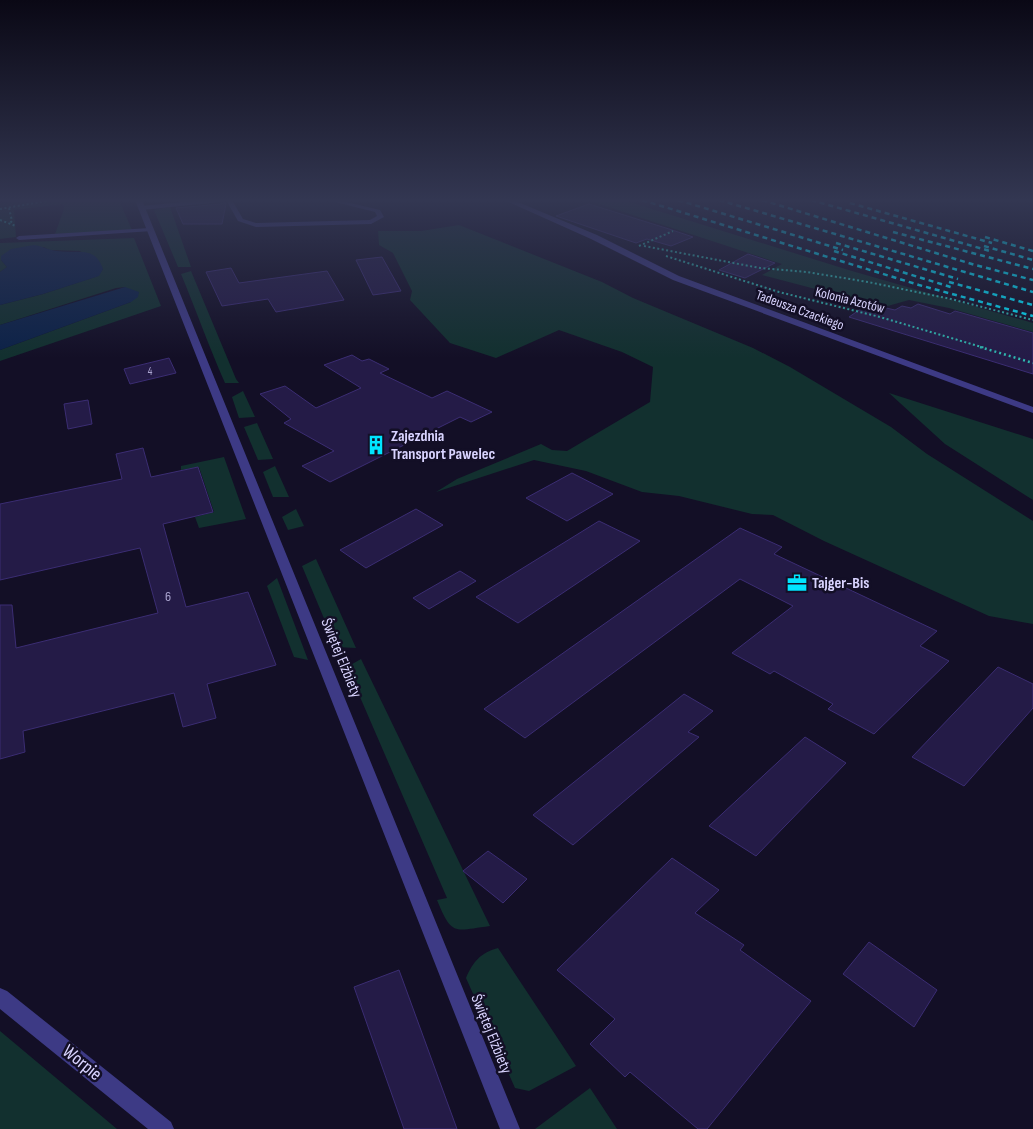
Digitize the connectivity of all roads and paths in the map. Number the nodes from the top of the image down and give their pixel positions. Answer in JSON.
{"nodes":[{"id":1,"x":159,"y":253,"type":"edge"},
{"id":2,"x":625,"y":253,"type":"edge"},
{"id":3,"x":659,"y":253,"type":"edge"},
{"id":4,"x":686,"y":253,"type":"edge"},
{"id":5,"x":1033,"y":320,"type":"edge"},
{"id":6,"x":1033,"y":363,"type":"edge"},
{"id":7,"x":1033,"y":410,"type":"edge"},
{"id":8,"x":0,"y":997,"type":"edge"},
{"id":9,"x":164,"y":1129,"type":"edge"},
{"id":10,"x":510,"y":1129,"type":"edge"}],
"edges":[{"from":1,"to":10,"type":"street","name":"Świętej Elżbiety"},
{"from":2,"to":7,"type":"street","name":"Tadeusza Czackiego"},
{"from":3,"to":6,"type":"path","name":"Kolonia Azotów"},
{"from":4,"to":5,"type":"path"},
{"from":8,"to":9,"type":"street","name":"Worpie"}]}
